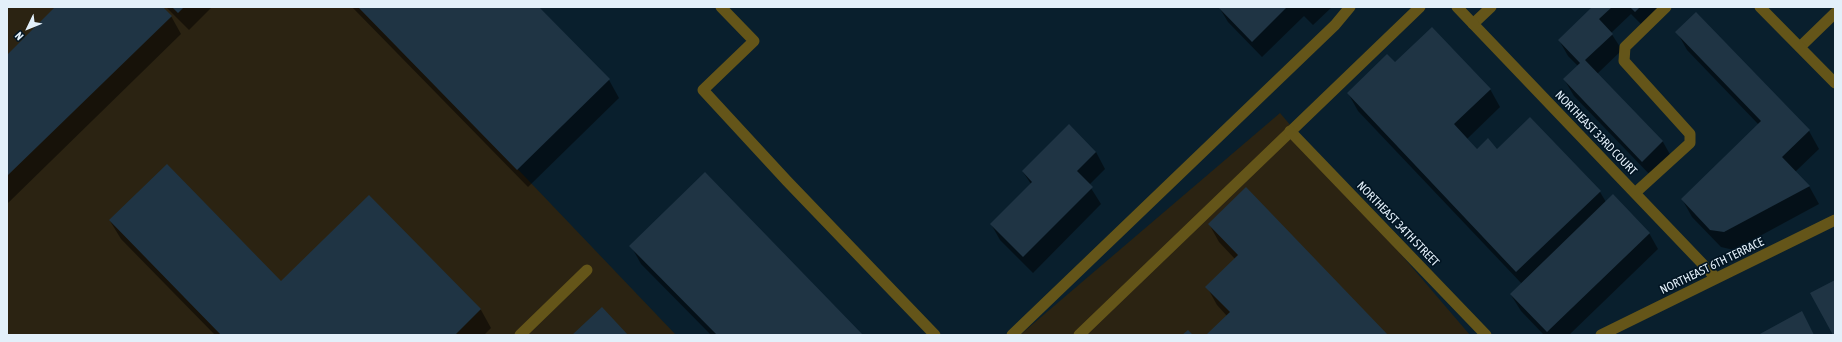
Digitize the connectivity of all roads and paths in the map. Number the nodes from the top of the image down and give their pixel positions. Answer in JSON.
{"nodes":[{"id":1,"x":721,"y":7,"type":"edge"},
{"id":2,"x":1350,"y":7,"type":"edge"},
{"id":3,"x":1420,"y":7,"type":"edge"},
{"id":4,"x":1457,"y":7,"type":"edge"},
{"id":5,"x":1491,"y":7,"type":"edge"},
{"id":6,"x":1666,"y":7,"type":"edge"},
{"id":7,"x":1760,"y":7,"type":"edge"},
{"id":8,"x":1835,"y":13,"type":"edge"},
{"id":9,"x":1473,"y":24,"type":"junction"},
{"id":10,"x":1800,"y":47,"type":"junction"},
{"id":11,"x":1835,"y":83,"type":"edge"},
{"id":12,"x":1290,"y":131,"type":"junction"},
{"id":13,"x":1635,"y":193,"type":"junction"},
{"id":14,"x":1835,"y":220,"type":"edge"},
{"id":15,"x":587,"y":270,"type":"dead end"},
{"id":16,"x":1716,"y":278,"type":"junction"},
{"id":17,"x":520,"y":335,"type":"edge"},
{"id":18,"x":935,"y":335,"type":"edge"},
{"id":19,"x":1012,"y":335,"type":"edge"},
{"id":20,"x":1079,"y":335,"type":"edge"},
{"id":21,"x":1486,"y":335,"type":"edge"},
{"id":22,"x":1601,"y":335,"type":"edge"}],
"edges":[{"from":1,"to":18,"type":"street"},
{"from":2,"to":19,"type":"street"},
{"from":3,"to":12,"type":"street"},
{"from":4,"to":9,"type":"street","name":"NORTHEAST 33RD COURT"},
{"from":5,"to":9,"type":"street"},
{"from":6,"to":13,"type":"street"},
{"from":7,"to":10,"type":"street"},
{"from":8,"to":10,"type":"street"},
{"from":9,"to":13,"type":"street","name":"NORTHEAST 33RD COURT"},
{"from":10,"to":11,"type":"street"},
{"from":12,"to":20,"type":"street"},
{"from":12,"to":21,"type":"street","name":"NORTHEAST 34TH STREET"},
{"from":13,"to":16,"type":"street","name":"NORTHEAST 33RD COURT"},
{"from":14,"to":16,"type":"street","name":"NORTHEAST 6TH TERRACE"},
{"from":15,"to":17,"type":"street"},
{"from":16,"to":22,"type":"street","name":"NORTHEAST 6TH TERRACE"}]}
